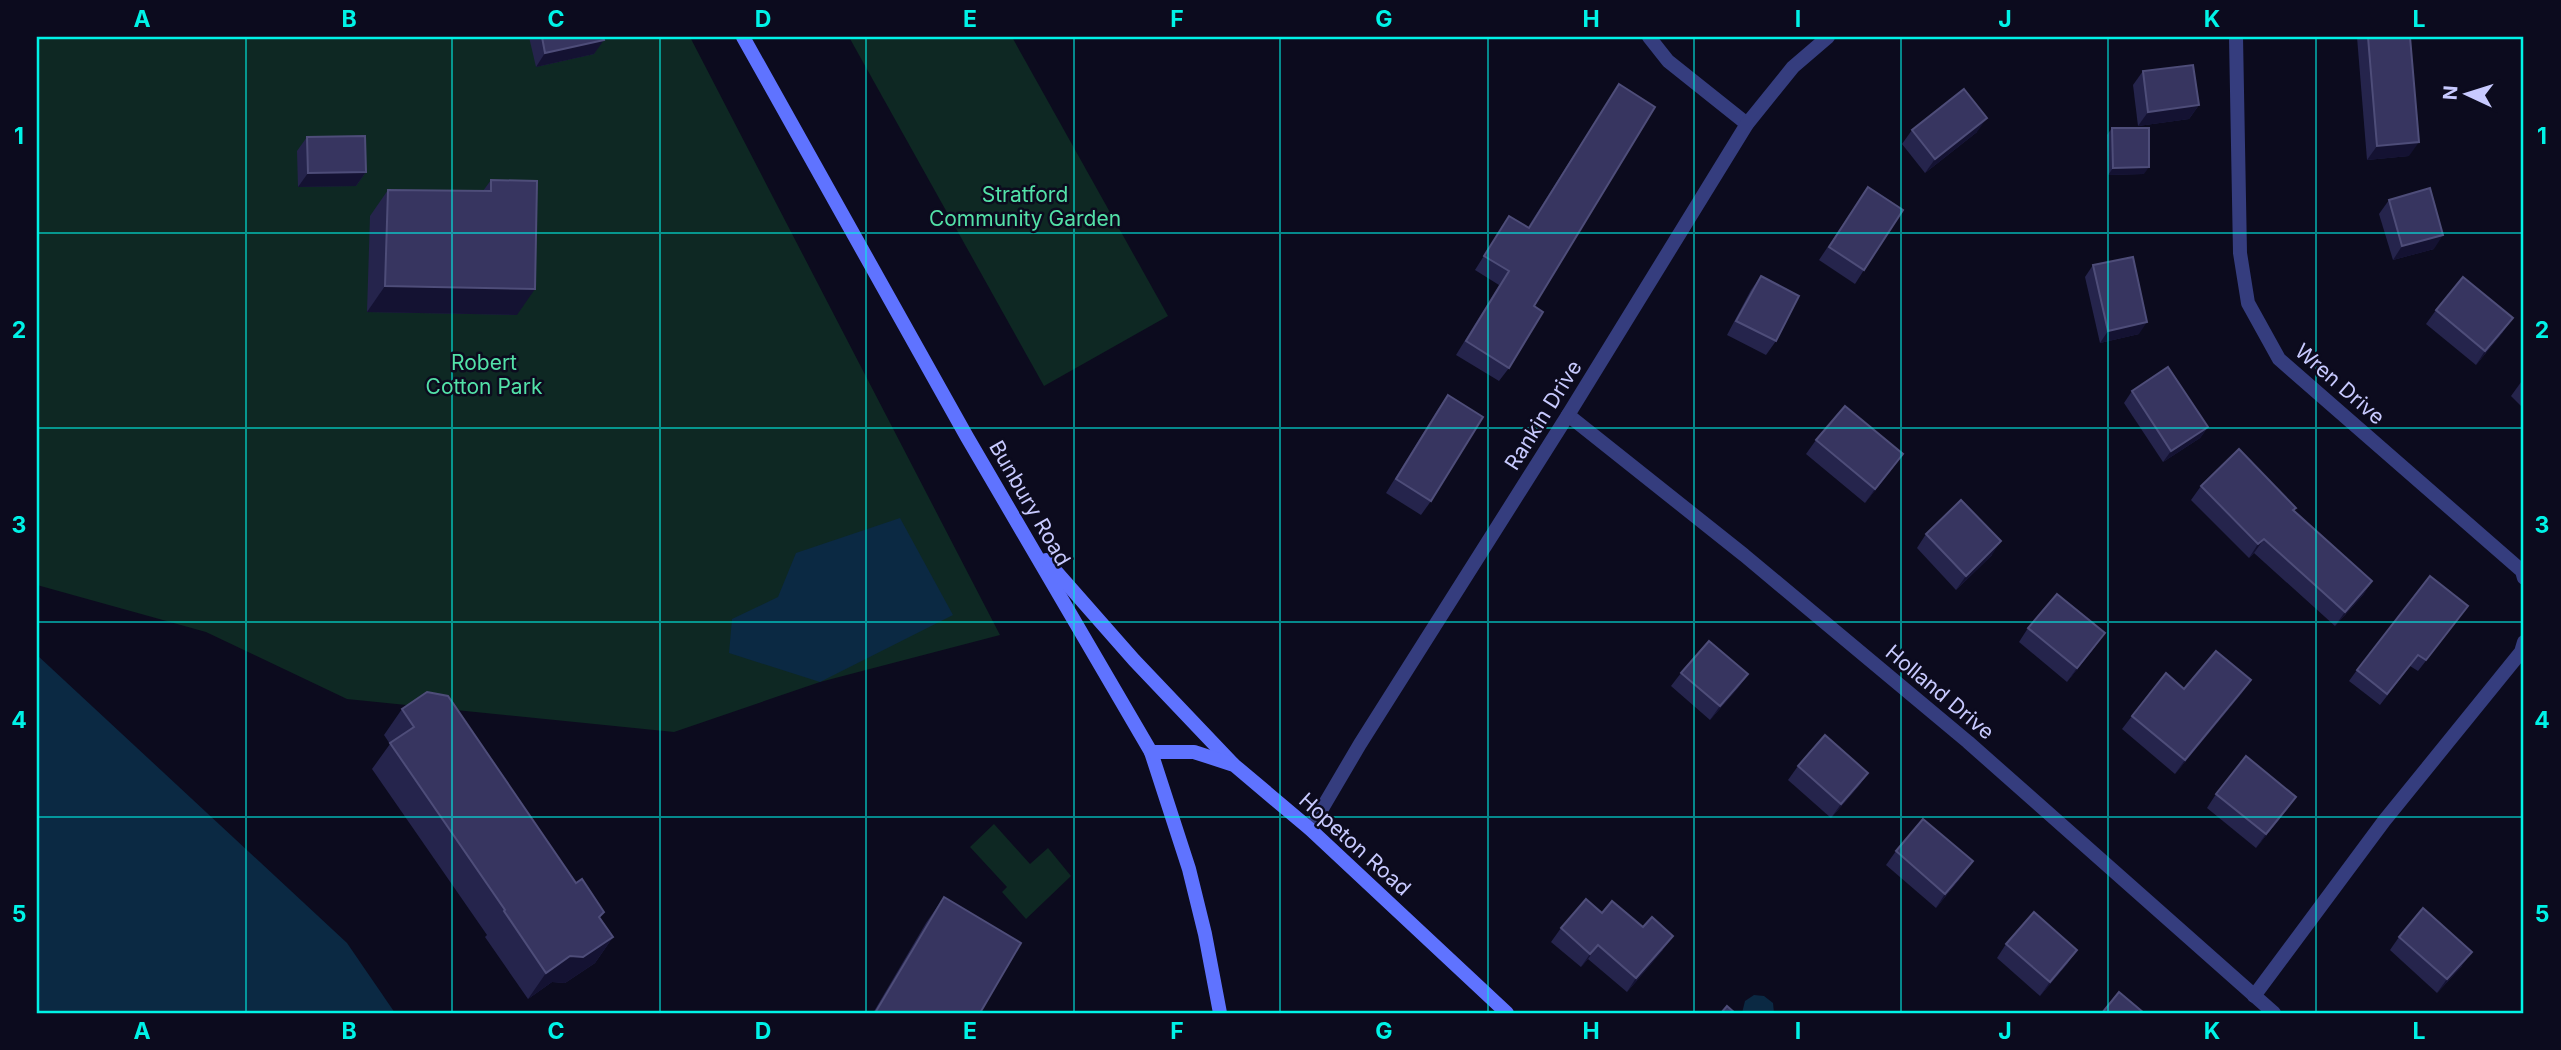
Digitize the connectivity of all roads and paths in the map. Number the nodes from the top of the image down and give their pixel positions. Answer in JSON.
{"nodes":[{"id":1,"x":743,"y":37,"type":"edge"},
{"id":2,"x":1649,"y":37,"type":"edge"},
{"id":3,"x":1829,"y":37,"type":"edge"},
{"id":4,"x":2236,"y":37,"type":"edge"},
{"id":5,"x":1747,"y":124,"type":"junction"},
{"id":6,"x":1568,"y":415,"type":"junction"},
{"id":7,"x":1023,"y":533,"type":"junction"},
{"id":8,"x":2524,"y":578,"type":"edge"},
{"id":9,"x":2524,"y":642,"type":"edge"},
{"id":10,"x":1151,"y":751,"type":"junction"},
{"id":11,"x":1234,"y":765,"type":"junction"},
{"id":12,"x":1310,"y":829,"type":"junction"},
{"id":13,"x":2254,"y":996,"type":"junction"},
{"id":14,"x":1220,"y":1013,"type":"edge"},
{"id":15,"x":1507,"y":1013,"type":"edge"},
{"id":16,"x":2274,"y":1013,"type":"edge"}],
"edges":[{"from":1,"to":7,"type":"main road","name":"Bunbury Road"},
{"from":2,"to":5,"type":"street"},
{"from":3,"to":5,"type":"street","name":"Rankin Drive"},
{"from":4,"to":8,"type":"street","name":"Wren Drive"},
{"from":5,"to":6,"type":"street","name":"Rankin Drive"},
{"from":6,"to":12,"type":"street","name":"Rankin Drive"},
{"from":6,"to":13,"type":"street","name":"Holland Drive"},
{"from":7,"to":10,"type":"main road","name":"Bunbury Road"},
{"from":7,"to":11,"type":"main road"},
{"from":9,"to":13,"type":"street"},
{"from":10,"to":11,"type":"main road","name":"Hopeton Road"},
{"from":10,"to":14,"type":"main road","name":"Bunbury Road"},
{"from":11,"to":12,"type":"main road","name":"Hopeton Road"},
{"from":12,"to":15,"type":"main road","name":"Hopeton Road"},
{"from":13,"to":16,"type":"street","name":"Holland Drive"}]}
